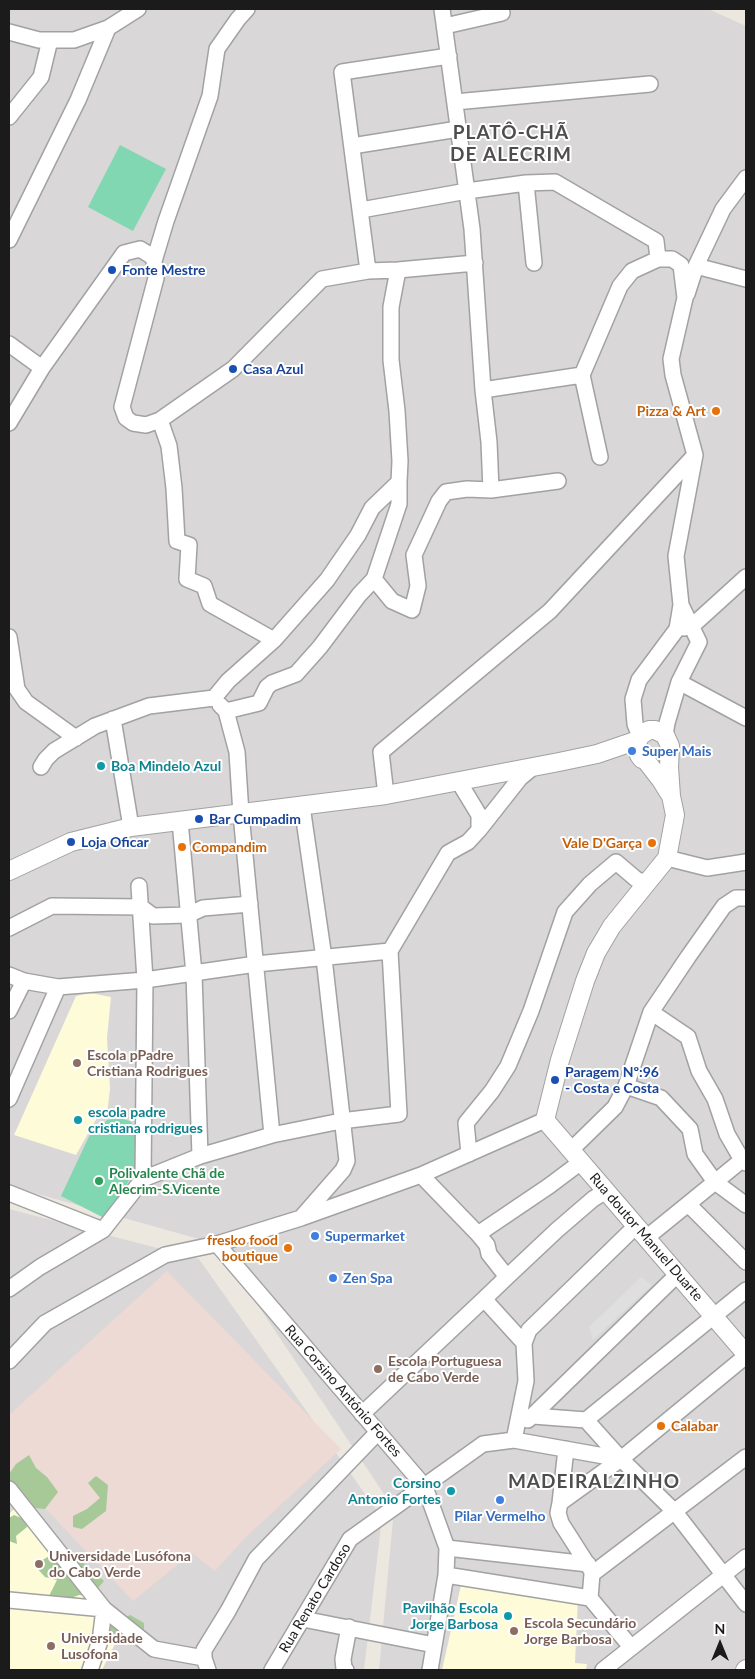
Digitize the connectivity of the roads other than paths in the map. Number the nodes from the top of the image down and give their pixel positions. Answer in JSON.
{"nodes":[{"id":1,"x":138,"y":9,"type":"edge"},
{"id":2,"x":247,"y":9,"type":"edge"},
{"id":3,"x":442,"y":9,"type":"edge"},
{"id":4,"x":501,"y":9,"type":"edge"},
{"id":5,"x":445,"y":26,"type":"junction"},
{"id":6,"x":108,"y":28,"type":"junction"},
{"id":7,"x":9,"y":32,"type":"edge"},
{"id":8,"x":50,"y":40,"type":"junction"},
{"id":9,"x":449,"y":56,"type":"junction"},
{"id":10,"x":650,"y":84,"type":"dead end"},
{"id":11,"x":455,"y":102,"type":"junction"},
{"id":12,"x":9,"y":117,"type":"edge"},
{"id":13,"x":458,"y":128,"type":"junction"},
{"id":14,"x":352,"y":146,"type":"junction"},
{"id":15,"x":746,"y":178,"type":"edge"},
{"id":16,"x":526,"y":183,"type":"junction"},
{"id":17,"x":467,"y":191,"type":"junction"},
{"id":18,"x":361,"y":210,"type":"junction"},
{"id":19,"x":9,"y":240,"type":"edge"},
{"id":20,"x":658,"y":258,"type":"junction"},
{"id":21,"x":154,"y":261,"type":"junction"},
{"id":22,"x":475,"y":264,"type":"junction"},
{"id":23,"x":534,"y":264,"type":"dead end"},
{"id":24,"x":696,"y":266,"type":"junction"},
{"id":25,"x":398,"y":270,"type":"junction"},
{"id":26,"x":368,"y":271,"type":"junction"},
{"id":27,"x":746,"y":279,"type":"edge"},
{"id":28,"x":686,"y":298,"type":"junction"},
{"id":29,"x":9,"y":344,"type":"edge"},
{"id":30,"x":42,"y":368,"type":"junction"},
{"id":31,"x":582,"y":375,"type":"junction"},
{"id":32,"x":483,"y":390,"type":"junction"},
{"id":33,"x":160,"y":420,"type":"junction"},
{"id":34,"x":9,"y":423,"type":"edge"},
{"id":35,"x":695,"y":455,"type":"junction"},
{"id":36,"x":600,"y":457,"type":"dead end"},
{"id":37,"x":558,"y":481,"type":"dead end"},
{"id":38,"x":399,"y":482,"type":"junction"},
{"id":39,"x":491,"y":490,"type":"junction"},
{"id":40,"x":746,"y":577,"type":"edge"},
{"id":41,"x":374,"y":579,"type":"junction"},
{"id":42,"x":681,"y":605,"type":"junction"},
{"id":43,"x":692,"y":626,"type":"junction"},
{"id":44,"x":677,"y":629,"type":"junction"},
{"id":45,"x":9,"y":637,"type":"edge"},
{"id":46,"x":274,"y":640,"type":"junction"},
{"id":47,"x":679,"y":682,"type":"junction"},
{"id":48,"x":214,"y":698,"type":"junction"},
{"id":49,"x":226,"y":711,"type":"junction"},
{"id":50,"x":746,"y":718,"type":"edge"},
{"id":51,"x":113,"y":719,"type":"junction"},
{"id":52,"x":76,"y":738,"type":"junction"},
{"id":53,"x":639,"y":738,"type":"junction"},
{"id":54,"x":667,"y":743,"type":"junction"},
{"id":55,"x":597,"y":754,"type":"junction"},
{"id":56,"x":645,"y":761,"type":"junction"},
{"id":57,"x":41,"y":767,"type":"dead end"},
{"id":58,"x":532,"y":768,"type":"junction"},
{"id":59,"x":459,"y":782,"type":"junction"},
{"id":60,"x":386,"y":795,"type":"junction"},
{"id":61,"x":671,"y":796,"type":"junction"},
{"id":62,"x":302,"y":806,"type":"junction"},
{"id":63,"x":241,"y":814,"type":"junction"},
{"id":64,"x":180,"y":821,"type":"junction"},
{"id":65,"x":130,"y":827,"type":"junction"},
{"id":66,"x":479,"y":830,"type":"junction"},
{"id":67,"x":667,"y":858,"type":"junction"},
{"id":68,"x":746,"y":862,"type":"edge"},
{"id":69,"x":9,"y":871,"type":"edge"},
{"id":70,"x":645,"y":883,"type":"junction"},
{"id":71,"x":140,"y":886,"type":"dead end"},
{"id":72,"x":746,"y":898,"type":"edge"},
{"id":73,"x":250,"y":904,"type":"junction"},
{"id":74,"x":141,"y":907,"type":"junction"},
{"id":75,"x":188,"y":915,"type":"junction"},
{"id":76,"x":9,"y":928,"type":"edge"},
{"id":77,"x":390,"y":951,"type":"junction"},
{"id":78,"x":324,"y":958,"type":"junction"},
{"id":79,"x":256,"y":964,"type":"junction"},
{"id":80,"x":194,"y":974,"type":"junction"},
{"id":81,"x":9,"y":975,"type":"edge"},
{"id":82,"x":145,"y":980,"type":"junction"},
{"id":83,"x":24,"y":981,"type":"junction"},
{"id":84,"x":58,"y":987,"type":"junction"},
{"id":85,"x":9,"y":1011,"type":"edge"},
{"id":86,"x":651,"y":1012,"type":"junction"},
{"id":87,"x":626,"y":1086,"type":"junction"},
{"id":88,"x":9,"y":1099,"type":"edge"},
{"id":89,"x":545,"y":1120,"type":"junction"},
{"id":90,"x":341,"y":1121,"type":"junction"},
{"id":91,"x":272,"y":1135,"type":"junction"},
{"id":92,"x":470,"y":1154,"type":"junction"},
{"id":93,"x":200,"y":1156,"type":"junction"},
{"id":94,"x":576,"y":1156,"type":"junction"},
{"id":95,"x":744,"y":1161,"type":"edge"},
{"id":96,"x":421,"y":1175,"type":"junction"},
{"id":97,"x":143,"y":1179,"type":"junction"},
{"id":98,"x":715,"y":1182,"type":"junction"},
{"id":99,"x":606,"y":1191,"type":"junction"},
{"id":100,"x":9,"y":1194,"type":"edge"},
{"id":101,"x":688,"y":1204,"type":"junction"},
{"id":102,"x":746,"y":1205,"type":"edge"},
{"id":103,"x":301,"y":1218,"type":"junction"},
{"id":104,"x":103,"y":1230,"type":"junction"},
{"id":105,"x":641,"y":1232,"type":"junction"},
{"id":106,"x":478,"y":1234,"type":"junction"},
{"id":107,"x":217,"y":1244,"type":"junction"},
{"id":108,"x":746,"y":1262,"type":"edge"},
{"id":109,"x":678,"y":1274,"type":"junction"},
{"id":110,"x":507,"y":1277,"type":"junction"},
{"id":111,"x":9,"y":1289,"type":"edge"},
{"id":112,"x":746,"y":1290,"type":"edge"},
{"id":113,"x":484,"y":1300,"type":"junction"},
{"id":114,"x":714,"y":1316,"type":"junction"},
{"id":115,"x":524,"y":1343,"type":"junction"},
{"id":116,"x":746,"y":1355,"type":"edge"},
{"id":117,"x":9,"y":1361,"type":"edge"},
{"id":118,"x":362,"y":1414,"type":"junction"},
{"id":119,"x":533,"y":1416,"type":"junction"},
{"id":120,"x":586,"y":1420,"type":"junction"},
{"id":121,"x":378,"y":1432,"type":"junction"},
{"id":122,"x":515,"y":1436,"type":"junction"},
{"id":123,"x":566,"y":1449,"type":"junction"},
{"id":124,"x":746,"y":1457,"type":"edge"},
{"id":125,"x":621,"y":1459,"type":"junction"},
{"id":126,"x":425,"y":1487,"type":"junction"},
{"id":127,"x":12,"y":1498,"type":"edge"},
{"id":128,"x":560,"y":1503,"type":"junction"},
{"id":129,"x":675,"y":1512,"type":"junction"},
{"id":130,"x":447,"y":1548,"type":"junction"},
{"id":131,"x":746,"y":1557,"type":"edge"},
{"id":132,"x":590,"y":1569,"type":"junction"},
{"id":133,"x":446,"y":1575,"type":"junction"},
{"id":134,"x":724,"y":1575,"type":"junction"},
{"id":135,"x":590,"y":1598,"type":"junction"},
{"id":136,"x":9,"y":1600,"type":"edge"},
{"id":137,"x":746,"y":1604,"type":"edge"},
{"id":138,"x":104,"y":1609,"type":"junction"},
{"id":139,"x":303,"y":1618,"type":"junction"},
{"id":140,"x":350,"y":1627,"type":"junction"},
{"id":141,"x":434,"y":1644,"type":"junction"},
{"id":142,"x":631,"y":1647,"type":"junction"},
{"id":143,"x":206,"y":1664,"type":"edge"},
{"id":144,"x":90,"y":1670,"type":"edge"},
{"id":145,"x":272,"y":1670,"type":"edge"},
{"id":146,"x":346,"y":1670,"type":"edge"},
{"id":147,"x":430,"y":1670,"type":"edge"},
{"id":148,"x":603,"y":1670,"type":"edge"}],
"edges":[{"from":1,"to":6,"type":"street"},
{"from":2,"to":21,"type":"street"},
{"from":3,"to":5,"type":"street"},
{"from":4,"to":5,"type":"street"},
{"from":5,"to":9,"type":"street"},
{"from":6,"to":8,"type":"street"},
{"from":6,"to":19,"type":"street"},
{"from":7,"to":8,"type":"street"},
{"from":8,"to":12,"type":"street"},
{"from":9,"to":11,"type":"street"},
{"from":9,"to":14,"type":"street"},
{"from":10,"to":11,"type":"street"},
{"from":11,"to":13,"type":"street"},
{"from":13,"to":14,"type":"street"},
{"from":13,"to":17,"type":"street"},
{"from":14,"to":18,"type":"street"},
{"from":15,"to":24,"type":"street"},
{"from":16,"to":17,"type":"street"},
{"from":16,"to":20,"type":"street"},
{"from":16,"to":23,"type":"street"},
{"from":17,"to":18,"type":"street"},
{"from":17,"to":22,"type":"street"},
{"from":18,"to":26,"type":"street"},
{"from":20,"to":28,"type":"street"},
{"from":20,"to":31,"type":"street"},
{"from":21,"to":30,"type":"street"},
{"from":21,"to":33,"type":"street"},
{"from":22,"to":25,"type":"street"},
{"from":22,"to":32,"type":"street"},
{"from":24,"to":27,"type":"street"},
{"from":24,"to":28,"type":"street"},
{"from":25,"to":26,"type":"street"},
{"from":25,"to":38,"type":"street"},
{"from":26,"to":33,"type":"street"},
{"from":28,"to":35,"type":"street"},
{"from":29,"to":30,"type":"street"},
{"from":30,"to":34,"type":"street"},
{"from":31,"to":32,"type":"street"},
{"from":31,"to":36,"type":"street"},
{"from":32,"to":39,"type":"street"},
{"from":33,"to":46,"type":"street"},
{"from":35,"to":42,"type":"street"},
{"from":35,"to":60,"type":"street"},
{"from":37,"to":39,"type":"street"},
{"from":38,"to":41,"type":"street"},
{"from":38,"to":46,"type":"street"},
{"from":39,"to":41,"type":"street"},
{"from":40,"to":43,"type":"street"},
{"from":41,"to":49,"type":"street"},
{"from":42,"to":43,"type":"street"},
{"from":42,"to":44,"type":"street"},
{"from":43,"to":44,"type":"street"},
{"from":43,"to":47,"type":"street"},
{"from":44,"to":53,"type":"street"},
{"from":45,"to":52,"type":"street"},
{"from":46,"to":48,"type":"street"},
{"from":47,"to":50,"type":"street"},
{"from":47,"to":54,"type":"street"},
{"from":48,"to":49,"type":"street"},
{"from":48,"to":51,"type":"street"},
{"from":49,"to":63,"type":"street"},
{"from":51,"to":52,"type":"street"},
{"from":51,"to":65,"type":"street"},
{"from":52,"to":57,"type":"street"},
{"from":53,"to":54,"type":"street"},
{"from":53,"to":55,"type":"street"},
{"from":53,"to":56,"type":"street"},
{"from":54,"to":56,"type":"street"},
{"from":54,"to":61,"type":"street"},
{"from":55,"to":56,"type":"street"},
{"from":55,"to":58,"type":"street"},
{"from":56,"to":61,"type":"street"},
{"from":58,"to":59,"type":"street"},
{"from":58,"to":66,"type":"street"},
{"from":59,"to":60,"type":"street"},
{"from":59,"to":66,"type":"street"},
{"from":60,"to":62,"type":"street"},
{"from":61,"to":67,"type":"street"},
{"from":62,"to":63,"type":"street"},
{"from":62,"to":78,"type":"street"},
{"from":63,"to":64,"type":"street"},
{"from":63,"to":73,"type":"street"},
{"from":64,"to":65,"type":"street"},
{"from":64,"to":75,"type":"street"},
{"from":65,"to":69,"type":"street"},
{"from":66,"to":77,"type":"street"},
{"from":67,"to":68,"type":"street"},
{"from":67,"to":70,"type":"street"},
{"from":70,"to":89,"type":"street"},
{"from":70,"to":92,"type":"street"},
{"from":71,"to":74,"type":"street"},
{"from":72,"to":86,"type":"street"},
{"from":73,"to":75,"type":"street"},
{"from":73,"to":79,"type":"street"},
{"from":74,"to":75,"type":"street"},
{"from":74,"to":76,"type":"street"},
{"from":74,"to":82,"type":"street"},
{"from":75,"to":80,"type":"street"},
{"from":77,"to":78,"type":"street"},
{"from":77,"to":90,"type":"street"},
{"from":78,"to":79,"type":"street"},
{"from":78,"to":90,"type":"street"},
{"from":79,"to":80,"type":"street"},
{"from":79,"to":91,"type":"street"},
{"from":80,"to":82,"type":"street"},
{"from":80,"to":93,"type":"street"},
{"from":81,"to":83,"type":"street"},
{"from":82,"to":84,"type":"street"},
{"from":82,"to":97,"type":"street"},
{"from":83,"to":84,"type":"street"},
{"from":83,"to":85,"type":"street"},
{"from":84,"to":88,"type":"street"},
{"from":86,"to":87,"type":"street"},
{"from":86,"to":95,"type":"street"},
{"from":87,"to":94,"type":"street"},
{"from":87,"to":98,"type":"street"},
{"from":89,"to":92,"type":"street"},
{"from":89,"to":94,"type":"street","name":"Rua doutor Manuel Duarte"},
{"from":90,"to":91,"type":"street"},
{"from":90,"to":103,"type":"street"},
{"from":91,"to":93,"type":"street"},
{"from":92,"to":96,"type":"street"},
{"from":93,"to":97,"type":"street"},
{"from":94,"to":99,"type":"street","name":"Rua doutor Manuel Duarte"},
{"from":94,"to":106,"type":"street"},
{"from":95,"to":98,"type":"street"},
{"from":96,"to":103,"type":"street"},
{"from":96,"to":106,"type":"street"},
{"from":97,"to":104,"type":"street"},
{"from":98,"to":101,"type":"street"},
{"from":98,"to":102,"type":"street"},
{"from":99,"to":105,"type":"street","name":"Rua doutor Manuel Duarte"},
{"from":99,"to":110,"type":"street"},
{"from":100,"to":104,"type":"street"},
{"from":101,"to":105,"type":"street"},
{"from":101,"to":108,"type":"street"},
{"from":103,"to":107,"type":"street"},
{"from":104,"to":111,"type":"street"},
{"from":105,"to":109,"type":"street","name":"Rua doutor Manuel Duarte"},
{"from":105,"to":115,"type":"street"},
{"from":106,"to":110,"type":"street"},
{"from":107,"to":117,"type":"street"},
{"from":107,"to":118,"type":"street","name":"Rua Corsino António Fortes"},
{"from":109,"to":114,"type":"street","name":"Rua doutor Manuel Duarte"},
{"from":109,"to":119,"type":"street"},
{"from":110,"to":113,"type":"street"},
{"from":112,"to":114,"type":"street"},
{"from":113,"to":115,"type":"street"},
{"from":113,"to":118,"type":"street"},
{"from":114,"to":116,"type":"street","name":"Rua doutor Manuel Duarte"},
{"from":114,"to":120,"type":"street"},
{"from":115,"to":122,"type":"street"},
{"from":116,"to":125,"type":"street"},
{"from":118,"to":121,"type":"street","name":"Rua Corsino António Fortes"},
{"from":119,"to":120,"type":"street"},
{"from":119,"to":122,"type":"street"},
{"from":120,"to":125,"type":"street"},
{"from":121,"to":126,"type":"street","name":"Rua Corsino António Fortes"},
{"from":121,"to":143,"type":"street"},
{"from":122,"to":123,"type":"street","name":"Rua Renato Cardoso"},
{"from":122,"to":126,"type":"street","name":"Rua Renato Cardoso"},
{"from":123,"to":125,"type":"street","name":"Rua Renato Cardoso"},
{"from":123,"to":128,"type":"street"},
{"from":124,"to":129,"type":"street"},
{"from":125,"to":128,"type":"street"},
{"from":125,"to":129,"type":"street"},
{"from":126,"to":130,"type":"street","name":"Rua Corsino António Fortes"},
{"from":126,"to":139,"type":"street","name":"Rua Renato Cardoso"},
{"from":127,"to":138,"type":"street"},
{"from":128,"to":132,"type":"street"},
{"from":129,"to":132,"type":"street"},
{"from":129,"to":134,"type":"street"},
{"from":130,"to":132,"type":"street"},
{"from":130,"to":133,"type":"street","name":"Rua Corsino António Fortes"},
{"from":131,"to":134,"type":"street"},
{"from":132,"to":135,"type":"street"},
{"from":133,"to":135,"type":"street"},
{"from":133,"to":141,"type":"street","name":"Rua Corsino António Fortes"},
{"from":134,"to":137,"type":"street"},
{"from":134,"to":142,"type":"street"},
{"from":135,"to":142,"type":"street"},
{"from":136,"to":138,"type":"street"},
{"from":138,"to":143,"type":"street"},
{"from":138,"to":144,"type":"street"},
{"from":139,"to":140,"type":"street"},
{"from":139,"to":145,"type":"street","name":"Rua Renato Cardoso"},
{"from":140,"to":141,"type":"street"},
{"from":140,"to":146,"type":"street"},
{"from":141,"to":147,"type":"street","name":"Rua Corsino António Fortes"},
{"from":142,"to":148,"type":"street"}]}
